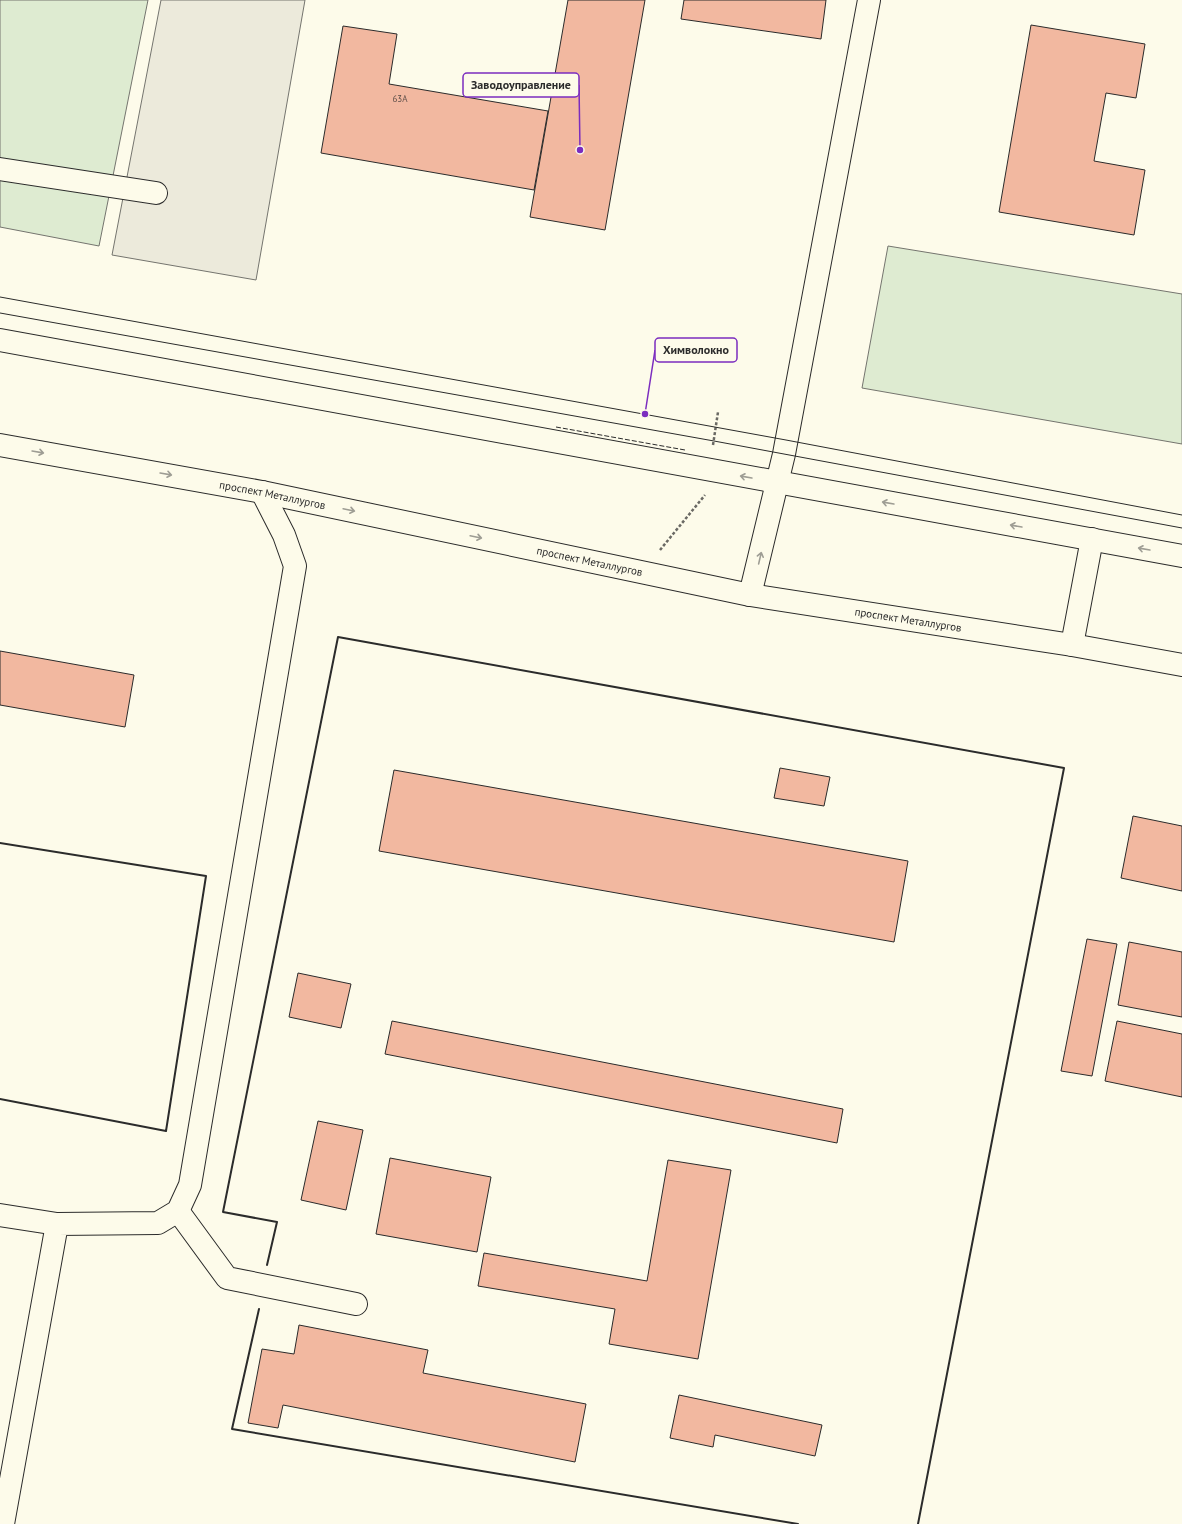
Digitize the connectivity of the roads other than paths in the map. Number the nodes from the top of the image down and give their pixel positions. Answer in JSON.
{"nodes":[{"id":1,"x":870,"y":0,"type":"edge"},
{"id":2,"x":0,"y":169,"type":"edge"},
{"id":3,"x":156,"y":192,"type":"dead end"},
{"id":4,"x":0,"y":340,"type":"edge"},
{"id":5,"x":0,"y":445,"type":"edge"},
{"id":6,"x":776,"y":483,"type":"junction"},
{"id":7,"x":262,"y":492,"type":"junction"},
{"id":8,"x":1092,"y":539,"type":"junction"},
{"id":9,"x":1182,"y":556,"type":"edge"},
{"id":10,"x":750,"y":595,"type":"junction"},
{"id":11,"x":1072,"y":645,"type":"junction"},
{"id":12,"x":1182,"y":665,"type":"edge"},
{"id":13,"x":178,"y":1211,"type":"junction"},
{"id":14,"x":0,"y":1215,"type":"edge"},
{"id":15,"x":57,"y":1224,"type":"junction"},
{"id":16,"x":356,"y":1304,"type":"dead end"},
{"id":17,"x":3,"y":1524,"type":"edge"}],
"edges":[{"from":1,"to":6,"type":"street"},
{"from":2,"to":3,"type":"street"},
{"from":6,"to":4,"type":"street","one_way":true},
{"from":5,"to":7,"type":"street","name":"проспект Металлургов","one_way":true},
{"from":8,"to":6,"type":"street","one_way":true},
{"from":10,"to":6,"type":"street","one_way":true},
{"from":7,"to":10,"type":"street","name":"проспект Металлургов","one_way":true},
{"from":7,"to":13,"type":"street"},
{"from":9,"to":8,"type":"street","one_way":true},
{"from":8,"to":11,"type":"street"},
{"from":10,"to":11,"type":"street","name":"проспект Металлургов"},
{"from":11,"to":12,"type":"street","name":"проспект Металлургов"},
{"from":13,"to":15,"type":"street"},
{"from":13,"to":16,"type":"street"},
{"from":14,"to":15,"type":"street"},
{"from":15,"to":17,"type":"street"}]}
